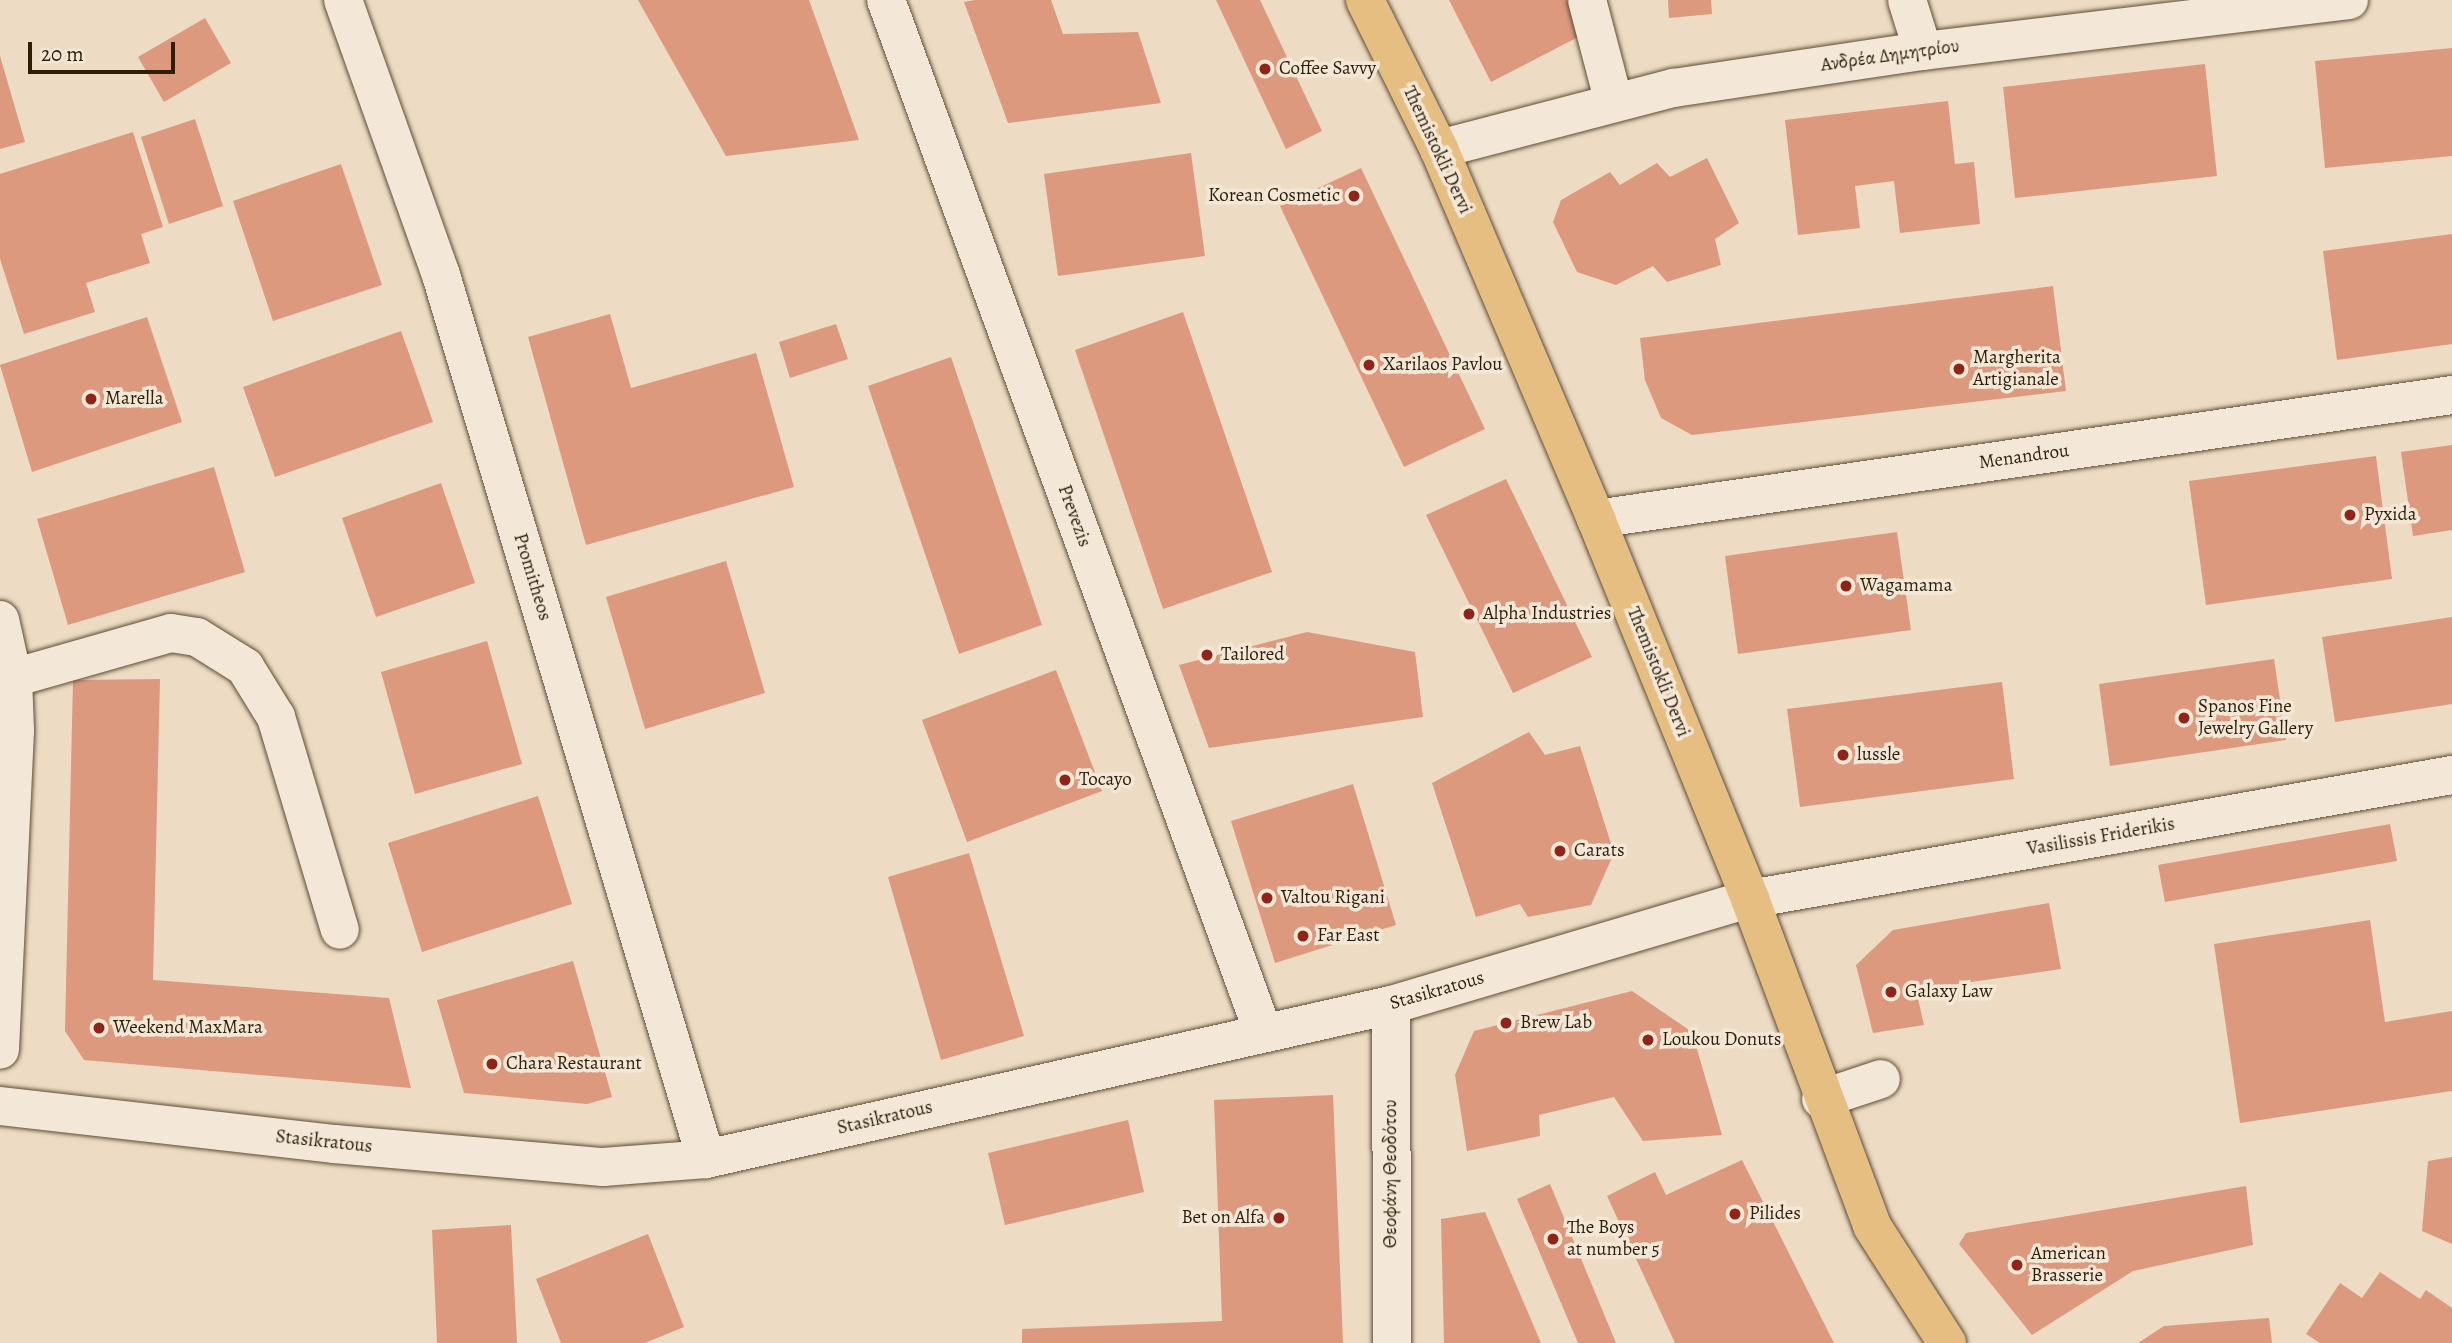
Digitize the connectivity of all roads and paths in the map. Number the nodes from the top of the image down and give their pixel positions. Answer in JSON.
{"nodes":[{"id":1,"x":343,"y":0,"type":"edge"},
{"id":2,"x":886,"y":0,"type":"edge"},
{"id":3,"x":1365,"y":0,"type":"edge"},
{"id":4,"x":1587,"y":0,"type":"edge"},
{"id":5,"x":1907,"y":0,"type":"edge"},
{"id":6,"x":2349,"y":0,"type":"edge"},
{"id":7,"x":1923,"y":51,"type":"junction"},
{"id":8,"x":1614,"y":103,"type":"junction"},
{"id":9,"x":1439,"y":149,"type":"junction"},
{"id":10,"x":2452,"y":395,"type":"edge"},
{"id":11,"x":1596,"y":519,"type":"junction"},
{"id":12,"x":0,"y":620,"type":"edge"},
{"id":13,"x":13,"y":678,"type":"junction"},
{"id":14,"x":2452,"y":775,"type":"edge"},
{"id":15,"x":1751,"y":900,"type":"junction"},
{"id":16,"x":340,"y":930,"type":"dead end"},
{"id":17,"x":1391,"y":1004,"type":"junction"},
{"id":18,"x":1262,"y":1032,"type":"junction"},
{"id":19,"x":0,"y":1050,"type":"edge"},
{"id":20,"x":1881,"y":1079,"type":"dead end"},
{"id":21,"x":1821,"y":1099,"type":"junction"},
{"id":22,"x":0,"y":1106,"type":"edge"},
{"id":23,"x":706,"y":1159,"type":"junction"},
{"id":24,"x":1392,"y":1343,"type":"edge"},
{"id":25,"x":1947,"y":1343,"type":"edge"}],
"edges":[{"from":1,"to":23,"type":"street","name":"Promitheos"},
{"from":2,"to":18,"type":"street","name":"Prevezis"},
{"from":3,"to":9,"type":"main road","name":"Themistokli Dervi"},
{"from":4,"to":8,"type":"street"},
{"from":5,"to":7,"type":"street"},
{"from":6,"to":7,"type":"street","name":"Ανδρέα Δημητρίου"},
{"from":7,"to":8,"type":"street","name":"Ανδρέα Δημητρίου"},
{"from":8,"to":9,"type":"street","name":"Ανδρέα Δημητρίου"},
{"from":9,"to":11,"type":"main road","name":"Themistokli Dervi"},
{"from":10,"to":11,"type":"street","name":"Menandrou"},
{"from":11,"to":15,"type":"main road","name":"Themistokli Dervi"},
{"from":12,"to":13,"type":"street"},
{"from":13,"to":16,"type":"street"},
{"from":13,"to":19,"type":"street"},
{"from":14,"to":15,"type":"street","name":"Vasilissis Friderikis"},
{"from":15,"to":17,"type":"street","name":"Stasikratous"},
{"from":15,"to":21,"type":"main road","name":"Themistokli Dervi"},
{"from":17,"to":18,"type":"street","name":"Stasikratous"},
{"from":17,"to":24,"type":"street","name":"Θεοφάνη Θεοδότου"},
{"from":18,"to":23,"type":"street","name":"Stasikratous"},
{"from":20,"to":21,"type":"street"},
{"from":21,"to":25,"type":"main road","name":"Themistokli Dervi"},
{"from":22,"to":23,"type":"street","name":"Stasikratous"}]}
